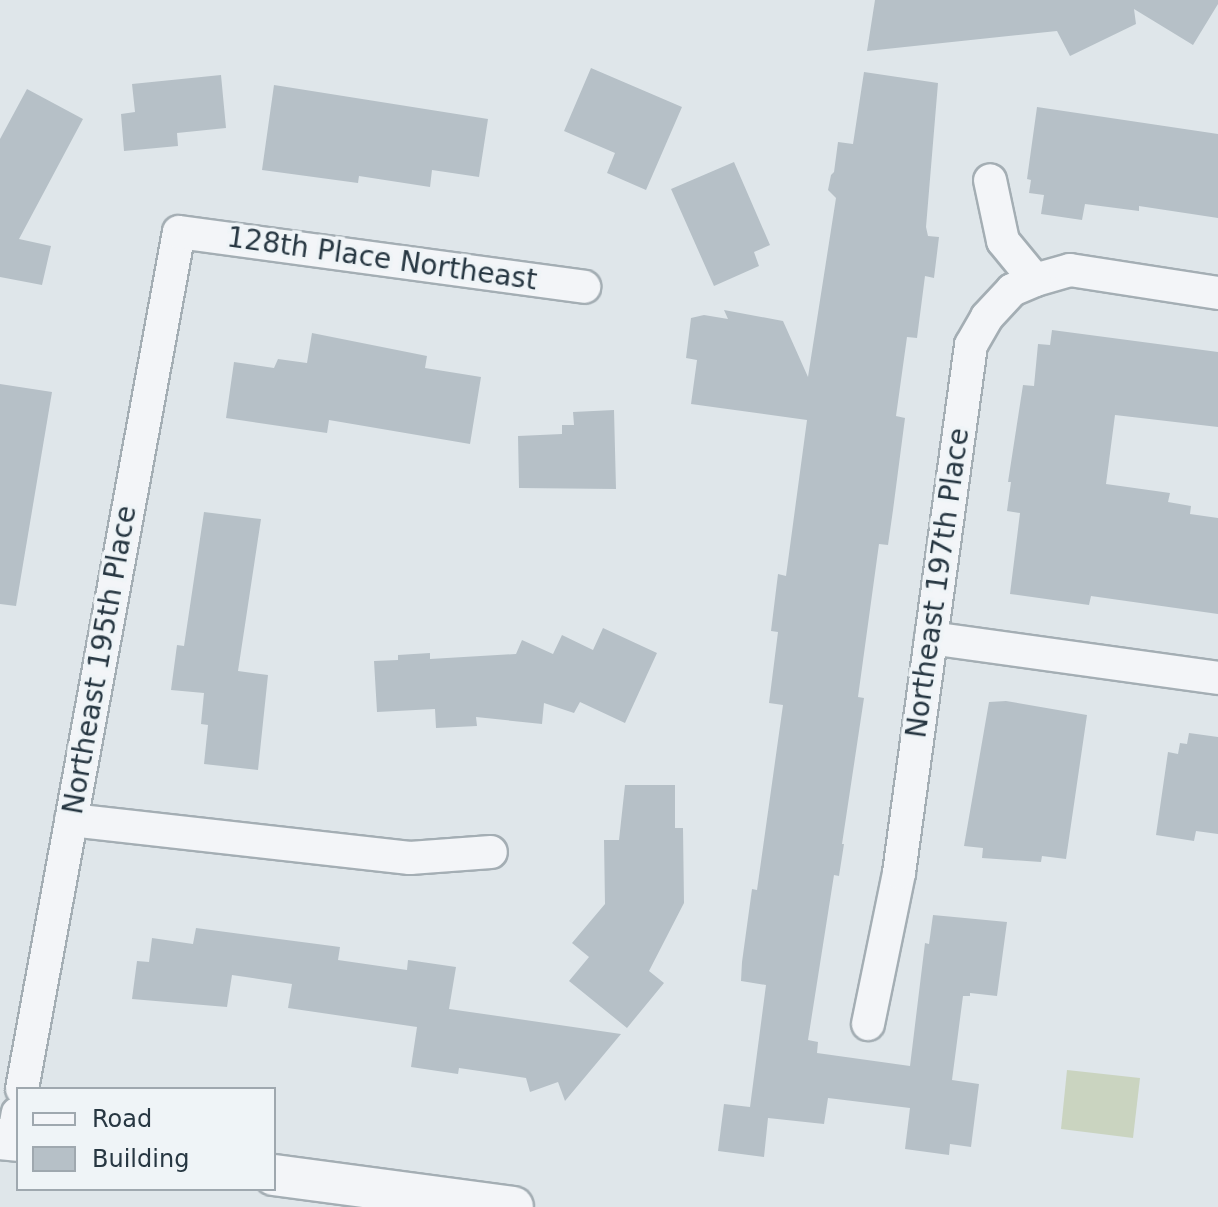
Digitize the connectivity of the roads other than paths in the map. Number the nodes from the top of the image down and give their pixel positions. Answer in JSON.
{"nodes":[{"id":1,"x":990,"y":180,"type":"dead end"},
{"id":2,"x":179,"y":232,"type":"joint"},
{"id":3,"x":1035,"y":280,"type":"junction"},
{"id":4,"x":584,"y":287,"type":"dead end"},
{"id":5,"x":1218,"y":293,"type":"edge"},
{"id":6,"x":931,"y":638,"type":"junction"},
{"id":7,"x":1218,"y":678,"type":"edge"},
{"id":8,"x":71,"y":820,"type":"junction"},
{"id":9,"x":491,"y":852,"type":"dead end"},
{"id":10,"x":868,"y":1024,"type":"dead end"},
{"id":11,"x":22,"y":1087,"type":"edge"},
{"id":12,"x":276,"y":1175,"type":"edge"},
{"id":13,"x":513,"y":1207,"type":"edge"}],
"edges":[{"from":1,"to":3,"type":"street"},
{"from":2,"to":4,"type":"street","name":"128th Place Northeast"},
{"from":2,"to":8,"type":"street","name":"Northeast 195th Place"},
{"from":3,"to":5,"type":"street"},
{"from":3,"to":6,"type":"street","name":"Northeast 197th Place"},
{"from":6,"to":7,"type":"street"},
{"from":6,"to":10,"type":"street","name":"Northeast 197th Place"},
{"from":8,"to":9,"type":"street"},
{"from":8,"to":11,"type":"street","name":"Northeast 195th Place"},
{"from":12,"to":13,"type":"street"}]}
